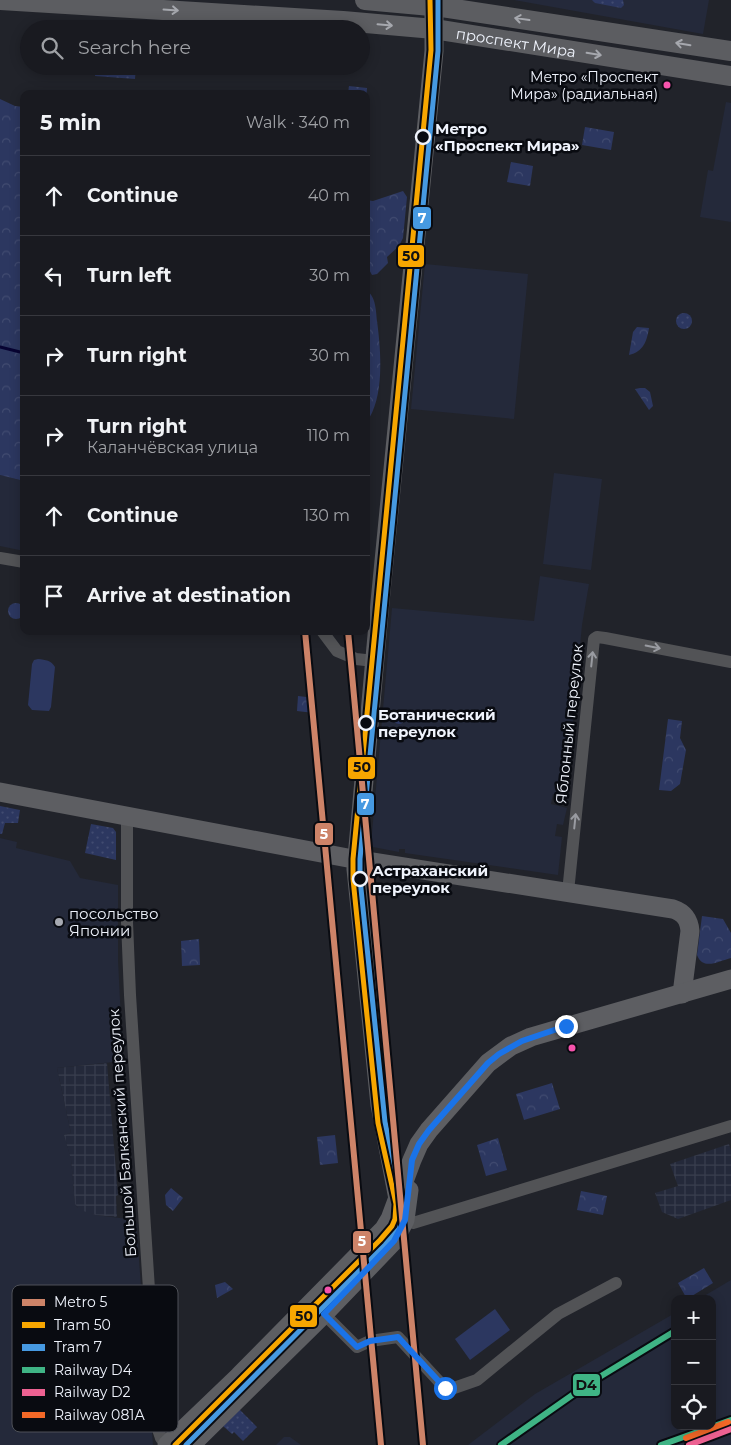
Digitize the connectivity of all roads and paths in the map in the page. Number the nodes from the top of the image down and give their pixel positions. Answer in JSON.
{"nodes":[{"id":1,"x":0,"y":0,"type":"edge"},
{"id":2,"x":365,"y":0,"type":"edge"},
{"id":3,"x":434,"y":3,"type":"edge"},
{"id":4,"x":327,"y":20,"type":"edge"},
{"id":5,"x":370,"y":23,"type":"edge"},
{"id":6,"x":434,"y":29,"type":"junction"},
{"id":7,"x":731,"y":51,"type":"edge"},
{"id":8,"x":731,"y":76,"type":"edge"},
{"id":9,"x":0,"y":558,"type":"edge"},
{"id":10,"x":20,"y":561,"type":"edge"},
{"id":11,"x":325,"y":635,"type":"edge"},
{"id":12,"x":374,"y":661,"type":"junction"},
{"id":13,"x":731,"y":662,"type":"edge"},
{"id":14,"x":0,"y":792,"type":"edge"},
{"id":15,"x":127,"y":816,"type":"junction"},
{"id":16,"x":357,"y":859,"type":"junction"},
{"id":17,"x":568,"y":892,"type":"junction"},
{"id":18,"x":731,"y":979,"type":"edge"},
{"id":19,"x":682,"y":994,"type":"junction"},
{"id":20,"x":731,"y":1126,"type":"edge"},
{"id":21,"x":412,"y":1160,"type":"junction"},
{"id":22,"x":398,"y":1199,"type":"junction"},
{"id":23,"x":405,"y":1220,"type":"junction"},
{"id":24,"x":616,"y":1283,"type":"dead end"},
{"id":25,"x":148,"y":1285,"type":"edge"},
{"id":26,"x":324,"y":1314,"type":"junction"},
{"id":27,"x":159,"y":1432,"type":"edge"},
{"id":28,"x":166,"y":1445,"type":"edge"},
{"id":29,"x":191,"y":1445,"type":"edge"}],
"edges":[{"from":1,"to":4,"type":"main road","name":"проспект Мира","one_way":true},
{"from":2,"to":3,"type":"main road","name":"проспект Мира"},
{"from":3,"to":6,"type":"street"},
{"from":7,"to":3,"type":"main road","name":"проспект Мира","one_way":true},
{"from":5,"to":6,"type":"main road","name":"проспект Мира","one_way":true},
{"from":6,"to":8,"type":"main road","name":"проспект Мира","one_way":true},
{"from":6,"to":12,"type":"street"},
{"from":9,"to":10,"type":"street"},
{"from":11,"to":12,"type":"street"},
{"from":12,"to":16,"type":"street"},
{"from":17,"to":13,"type":"street","name":"Яблонный переулок","one_way":true},
{"from":14,"to":15,"type":"street"},
{"from":15,"to":16,"type":"street"},
{"from":15,"to":25,"type":"street","name":"Большой Балканский переулок"},
{"from":16,"to":17,"type":"street"},
{"from":16,"to":22,"type":"street"},
{"from":17,"to":19,"type":"street"},
{"from":18,"to":19,"type":"street"},
{"from":19,"to":21,"type":"street"},
{"from":20,"to":23,"type":"street"},
{"from":21,"to":22,"type":"street"},
{"from":21,"to":23,"type":"street"},
{"from":22,"to":23,"type":"street"},
{"from":22,"to":28,"type":"street"},
{"from":23,"to":26,"type":"street"},
{"from":24,"to":26,"type":"street"},
{"from":26,"to":29,"type":"street"},
{"from":27,"to":28,"type":"street","name":"Большой Балканский переулок"}]}
